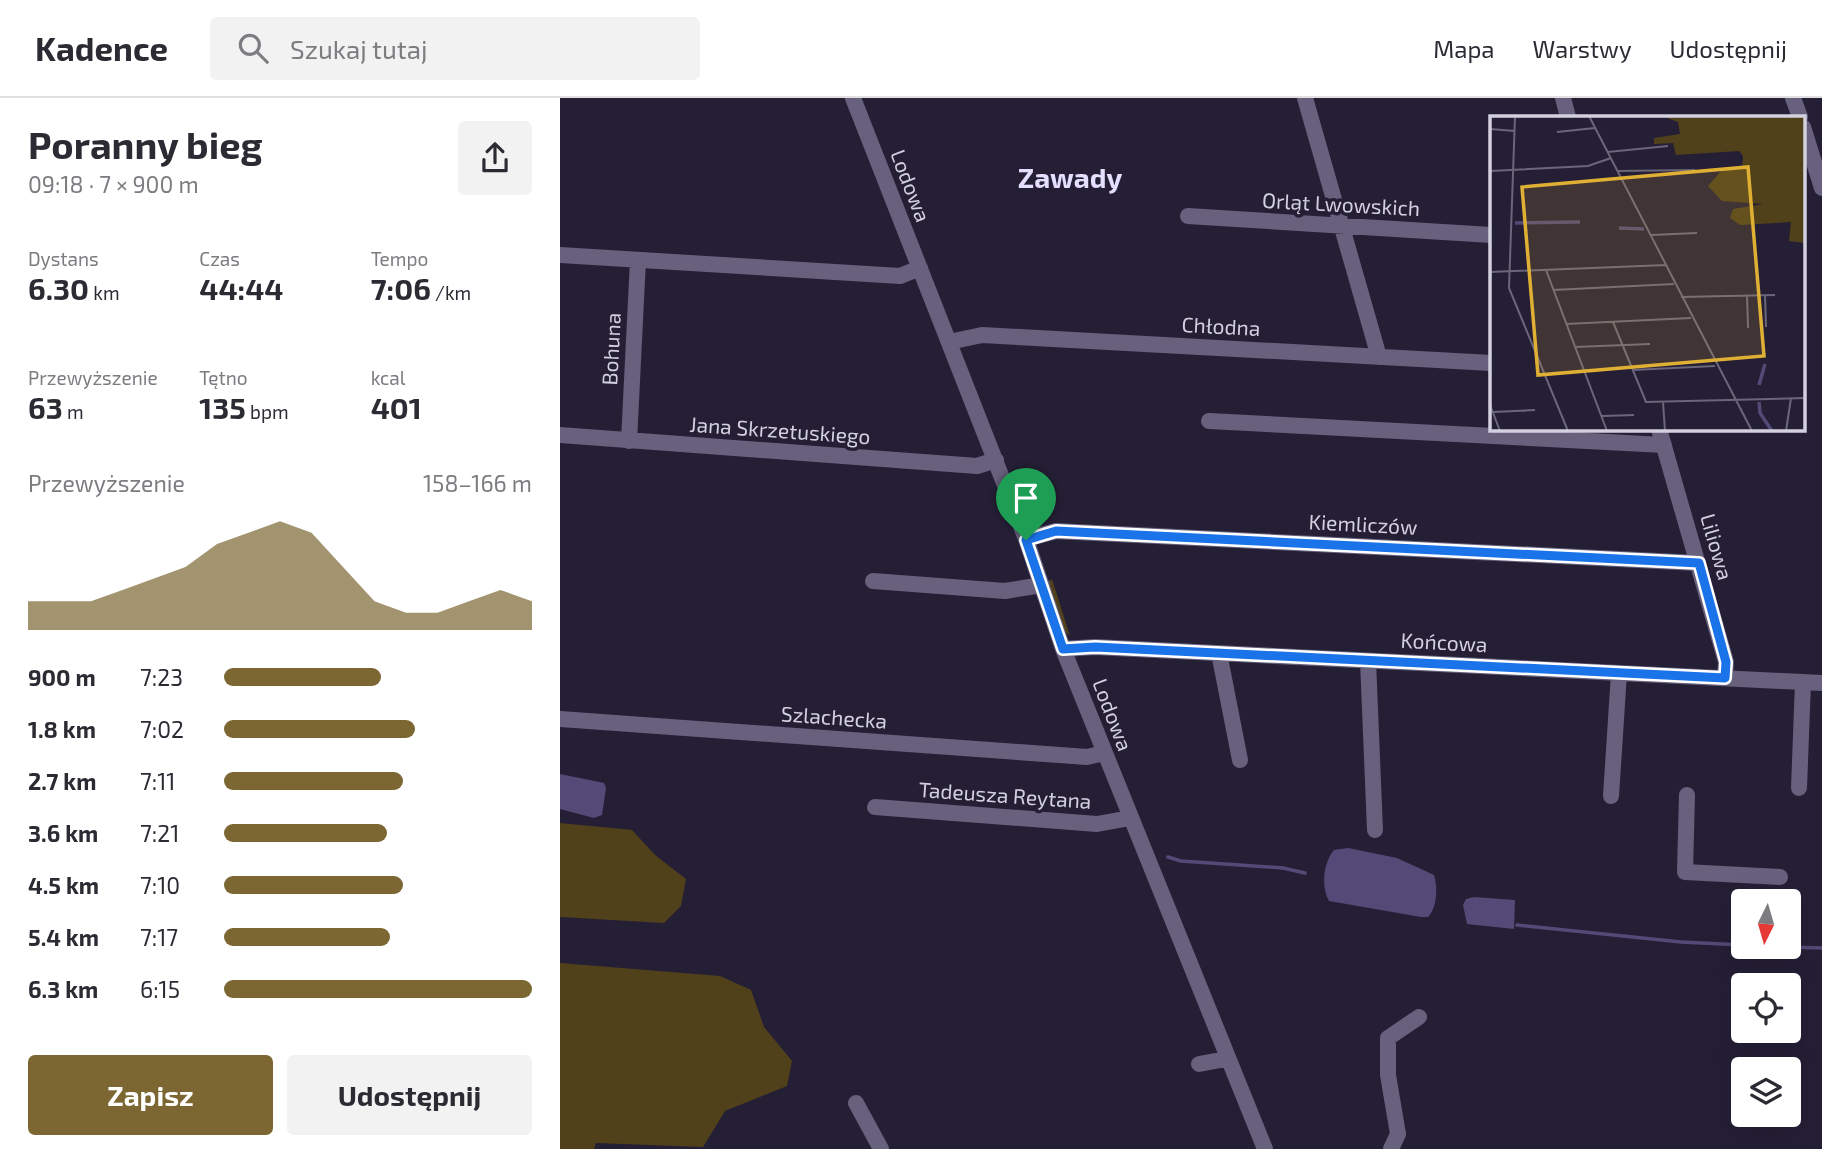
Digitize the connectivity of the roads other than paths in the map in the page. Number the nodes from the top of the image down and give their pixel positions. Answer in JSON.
{"nodes":[{"id":1,"x":853,"y":98,"type":"edge"},
{"id":2,"x":1305,"y":98,"type":"edge"},
{"id":3,"x":1563,"y":98,"type":"edge"},
{"id":4,"x":1794,"y":98,"type":"edge"},
{"id":5,"x":1568,"y":116,"type":"edge"},
{"id":6,"x":1800,"y":116,"type":"edge"},
{"id":7,"x":1804,"y":130,"type":"edge"},
{"id":8,"x":1822,"y":188,"type":"edge"},
{"id":9,"x":1188,"y":216,"type":"dead end"},
{"id":10,"x":1341,"y":226,"type":"junction"},
{"id":11,"x":1490,"y":235,"type":"edge"},
{"id":12,"x":560,"y":255,"type":"edge"},
{"id":13,"x":638,"y":260,"type":"junction"},
{"id":14,"x":920,"y":268,"type":"junction"},
{"id":15,"x":949,"y":342,"type":"junction"},
{"id":16,"x":1379,"y":356,"type":"junction"},
{"id":17,"x":1490,"y":363,"type":"edge"},
{"id":18,"x":1209,"y":421,"type":"dead end"},
{"id":19,"x":1659,"y":430,"type":"edge"},
{"id":20,"x":560,"y":435,"type":"edge"},
{"id":21,"x":629,"y":441,"type":"junction"},
{"id":22,"x":1664,"y":445,"type":"junction"},
{"id":23,"x":996,"y":460,"type":"junction"},
{"id":24,"x":1026,"y":540,"type":"junction"},
{"id":25,"x":1699,"y":563,"type":"junction"},
{"id":26,"x":873,"y":581,"type":"dead end"},
{"id":27,"x":1042,"y":585,"type":"junction"},
{"id":28,"x":1063,"y":649,"type":"junction"},
{"id":29,"x":1219,"y":653,"type":"junction"},
{"id":30,"x":1368,"y":661,"type":"junction"},
{"id":31,"x":1619,"y":673,"type":"junction"},
{"id":32,"x":1725,"y":678,"type":"junction"},
{"id":33,"x":1803,"y":682,"type":"junction"},
{"id":34,"x":1822,"y":683,"type":"edge"},
{"id":35,"x":560,"y":719,"type":"edge"},
{"id":36,"x":1104,"y":753,"type":"junction"},
{"id":37,"x":1240,"y":760,"type":"dead end"},
{"id":38,"x":1799,"y":788,"type":"dead end"},
{"id":39,"x":1687,"y":795,"type":"dead end"},
{"id":40,"x":1611,"y":796,"type":"dead end"},
{"id":41,"x":876,"y":807,"type":"dead end"},
{"id":42,"x":1130,"y":818,"type":"junction"},
{"id":43,"x":1375,"y":830,"type":"dead end"},
{"id":44,"x":1780,"y":877,"type":"dead end"},
{"id":45,"x":1419,"y":1017,"type":"dead end"},
{"id":46,"x":1226,"y":1059,"type":"junction"},
{"id":47,"x":1199,"y":1064,"type":"dead end"},
{"id":48,"x":856,"y":1103,"type":"dead end"},
{"id":49,"x":881,"y":1149,"type":"edge"},
{"id":50,"x":1265,"y":1149,"type":"edge"},
{"id":51,"x":1391,"y":1149,"type":"edge"}],
"edges":[{"from":1,"to":14,"type":"street","name":"Lodowa"},
{"from":2,"to":10,"type":"street"},
{"from":3,"to":5,"type":"street"},
{"from":4,"to":6,"type":"street"},
{"from":7,"to":8,"type":"street"},
{"from":9,"to":10,"type":"street","name":"Orląt Lwowskich"},
{"from":10,"to":11,"type":"street","name":"Orląt Lwowskich"},
{"from":10,"to":16,"type":"street"},
{"from":12,"to":13,"type":"street"},
{"from":13,"to":14,"type":"street"},
{"from":13,"to":21,"type":"street","name":"Bohuna"},
{"from":14,"to":15,"type":"street","name":"Lodowa"},
{"from":15,"to":16,"type":"street","name":"Chłodna"},
{"from":15,"to":23,"type":"street","name":"Lodowa"},
{"from":16,"to":17,"type":"street","name":"Chłodna"},
{"from":18,"to":22,"type":"street"},
{"from":19,"to":22,"type":"street","name":"Liliowa"},
{"from":20,"to":21,"type":"street","name":"Jana Skrzetuskiego"},
{"from":21,"to":23,"type":"street","name":"Jana Skrzetuskiego"},
{"from":22,"to":25,"type":"street","name":"Liliowa"},
{"from":23,"to":24,"type":"street","name":"Lodowa"},
{"from":24,"to":25,"type":"street","name":"Kiemliczów"},
{"from":24,"to":27,"type":"street","name":"Lodowa"},
{"from":25,"to":32,"type":"street","name":"Liliowa"},
{"from":26,"to":27,"type":"street"},
{"from":27,"to":28,"type":"street","name":"Lodowa"},
{"from":28,"to":29,"type":"street","name":"Końcowa"},
{"from":28,"to":36,"type":"street","name":"Lodowa"},
{"from":29,"to":30,"type":"street","name":"Końcowa"},
{"from":29,"to":37,"type":"street"},
{"from":30,"to":31,"type":"street","name":"Końcowa"},
{"from":30,"to":43,"type":"street"},
{"from":31,"to":32,"type":"street","name":"Końcowa"},
{"from":31,"to":40,"type":"street"},
{"from":32,"to":33,"type":"street","name":"Końcowa"},
{"from":33,"to":34,"type":"street","name":"Końcowa"},
{"from":33,"to":38,"type":"street"},
{"from":35,"to":36,"type":"street","name":"Szlachecka"},
{"from":36,"to":42,"type":"street","name":"Lodowa"},
{"from":39,"to":44,"type":"street"},
{"from":41,"to":42,"type":"street","name":"Tadeusza Reytana"},
{"from":42,"to":46,"type":"street","name":"Lodowa"},
{"from":45,"to":51,"type":"street"},
{"from":46,"to":47,"type":"street"},
{"from":46,"to":50,"type":"street","name":"Lodowa"},
{"from":48,"to":49,"type":"street"}]}
